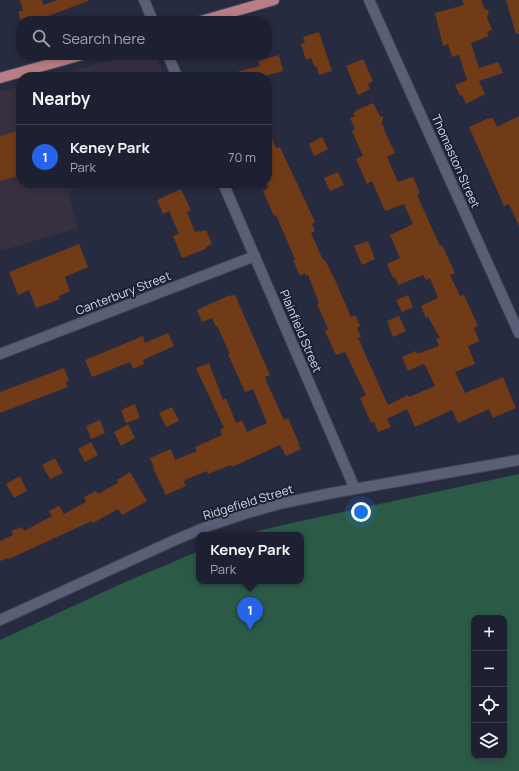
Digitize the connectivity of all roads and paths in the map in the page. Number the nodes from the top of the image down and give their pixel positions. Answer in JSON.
{"nodes":[{"id":1,"x":144,"y":0,"type":"edge"},
{"id":2,"x":274,"y":0,"type":"edge"},
{"id":3,"x":370,"y":0,"type":"edge"},
{"id":4,"x":151,"y":16,"type":"edge"},
{"id":5,"x":218,"y":16,"type":"edge"},
{"id":6,"x":64,"y":60,"type":"edge"},
{"id":7,"x":170,"y":60,"type":"edge"},
{"id":8,"x":21,"y":72,"type":"edge"},
{"id":9,"x":175,"y":72,"type":"edge"},
{"id":10,"x":16,"y":74,"type":"edge"},
{"id":11,"x":0,"y":78,"type":"edge"},
{"id":12,"x":225,"y":188,"type":"edge"},
{"id":13,"x":255,"y":256,"type":"junction"},
{"id":14,"x":519,"y":332,"type":"edge"},
{"id":15,"x":0,"y":354,"type":"edge"},
{"id":16,"x":519,"y":460,"type":"edge"},
{"id":17,"x":355,"y":489,"type":"junction"},
{"id":18,"x":0,"y":620,"type":"edge"}],
"edges":[{"from":1,"to":4,"type":"street"},
{"from":2,"to":5,"type":"main road"},
{"from":3,"to":14,"type":"street","name":"Thomaston Street"},
{"from":6,"to":8,"type":"main road"},
{"from":7,"to":9,"type":"street"},
{"from":10,"to":11,"type":"main road"},
{"from":12,"to":13,"type":"street","name":"Plainfield Street"},
{"from":13,"to":15,"type":"street","name":"Canterbury Street"},
{"from":13,"to":17,"type":"street","name":"Plainfield Street"},
{"from":16,"to":17,"type":"street","name":"Ridgefield Street"},
{"from":17,"to":18,"type":"street","name":"Ridgefield Street"}]}
